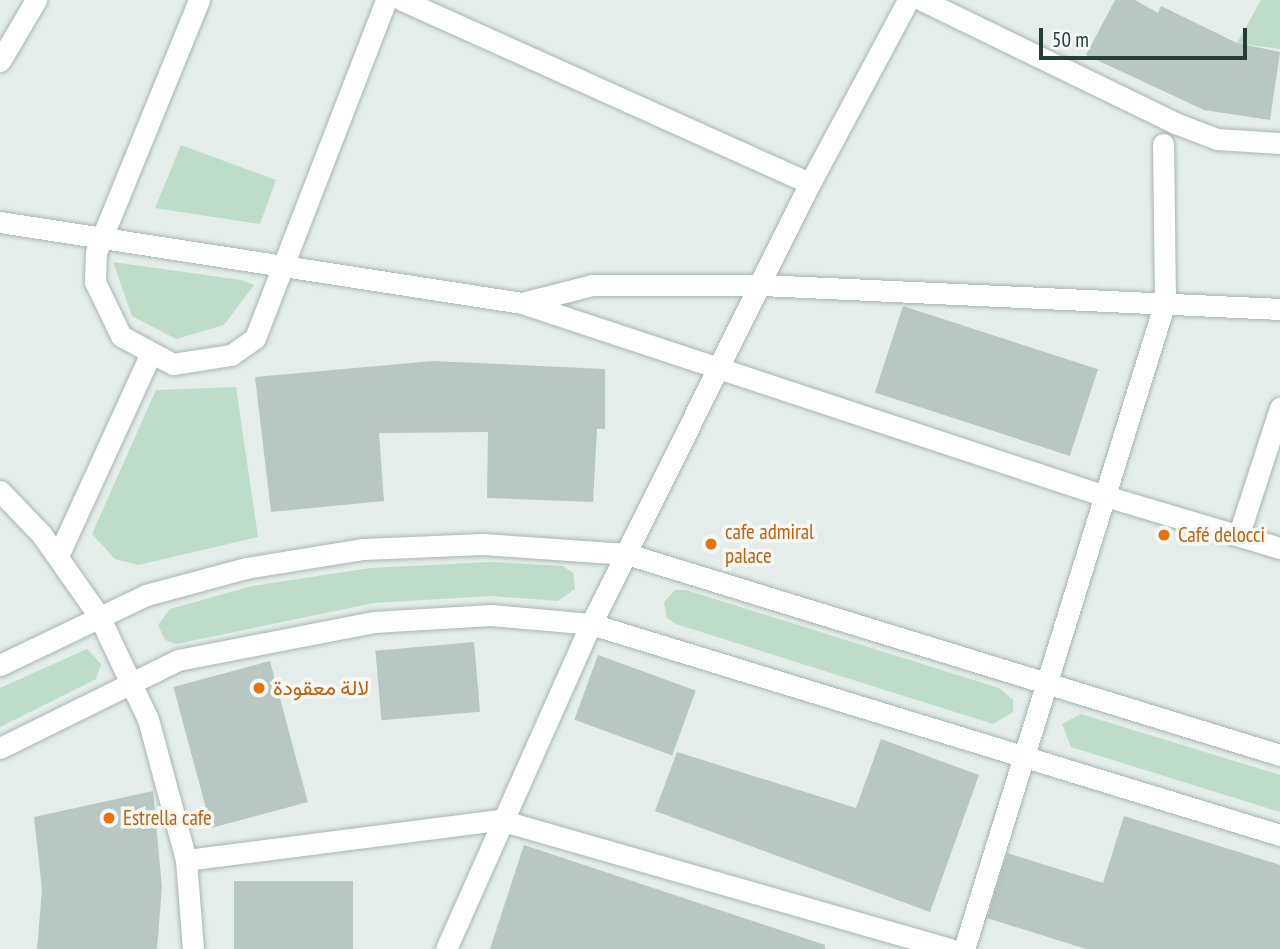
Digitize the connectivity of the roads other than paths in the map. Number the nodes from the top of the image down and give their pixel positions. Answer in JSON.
{"nodes":[{"id":1,"x":36,"y":0,"type":"edge"},
{"id":2,"x":198,"y":0,"type":"edge"},
{"id":3,"x":386,"y":0,"type":"edge"},
{"id":4,"x":402,"y":0,"type":"edge"},
{"id":5,"x":908,"y":0,"type":"edge"},
{"id":6,"x":922,"y":0,"type":"edge"},
{"id":7,"x":0,"y":61,"type":"edge"},
{"id":8,"x":1280,"y":143,"type":"edge"},
{"id":9,"x":1163,"y":144,"type":"dead end"},
{"id":10,"x":810,"y":183,"type":"junction"},
{"id":11,"x":0,"y":222,"type":"edge"},
{"id":12,"x":99,"y":237,"type":"junction"},
{"id":13,"x":284,"y":270,"type":"junction"},
{"id":14,"x":762,"y":285,"type":"junction"},
{"id":15,"x":1164,"y":302,"type":"junction"},
{"id":16,"x":523,"y":303,"type":"junction"},
{"id":17,"x":1280,"y":309,"type":"edge"},
{"id":18,"x":150,"y":355,"type":"junction"},
{"id":19,"x":721,"y":372,"type":"junction"},
{"id":20,"x":1280,"y":408,"type":"edge"},
{"id":21,"x":0,"y":491,"type":"edge"},
{"id":22,"x":1102,"y":495,"type":"junction"},
{"id":23,"x":1239,"y":534,"type":"junction"},
{"id":24,"x":1280,"y":548,"type":"edge"},
{"id":25,"x":626,"y":554,"type":"junction"},
{"id":26,"x":58,"y":556,"type":"junction"},
{"id":27,"x":99,"y":616,"type":"junction"},
{"id":28,"x":591,"y":624,"type":"junction"},
{"id":29,"x":0,"y":665,"type":"edge"},
{"id":30,"x":132,"y":680,"type":"junction"},
{"id":31,"x":1044,"y":683,"type":"junction"},
{"id":32,"x":0,"y":748,"type":"edge"},
{"id":33,"x":1023,"y":754,"type":"junction"},
{"id":34,"x":1280,"y":754,"type":"edge"},
{"id":35,"x":500,"y":820,"type":"junction"},
{"id":36,"x":1280,"y":835,"type":"edge"},
{"id":37,"x":186,"y":860,"type":"junction"},
{"id":38,"x":194,"y":949,"type":"edge"},
{"id":39,"x":446,"y":949,"type":"edge"},
{"id":40,"x":950,"y":949,"type":"edge"},
{"id":41,"x":964,"y":949,"type":"edge"}],
"edges":[{"from":1,"to":7,"type":"street"},
{"from":2,"to":12,"type":"street"},
{"from":3,"to":13,"type":"street"},
{"from":4,"to":10,"type":"street"},
{"from":5,"to":10,"type":"street"},
{"from":6,"to":8,"type":"street"},
{"from":9,"to":15,"type":"street"},
{"from":10,"to":14,"type":"street"},
{"from":11,"to":12,"type":"street"},
{"from":12,"to":13,"type":"street"},
{"from":12,"to":18,"type":"street"},
{"from":13,"to":16,"type":"street"},
{"from":13,"to":18,"type":"street"},
{"from":14,"to":15,"type":"street"},
{"from":14,"to":16,"type":"street"},
{"from":14,"to":19,"type":"street"},
{"from":15,"to":17,"type":"street"},
{"from":15,"to":22,"type":"street"},
{"from":16,"to":19,"type":"street"},
{"from":18,"to":26,"type":"street"},
{"from":19,"to":22,"type":"street"},
{"from":19,"to":25,"type":"street"},
{"from":20,"to":23,"type":"street"},
{"from":21,"to":26,"type":"street"},
{"from":22,"to":23,"type":"street"},
{"from":22,"to":31,"type":"street"},
{"from":23,"to":24,"type":"street"},
{"from":25,"to":27,"type":"street"},
{"from":25,"to":28,"type":"street"},
{"from":25,"to":31,"type":"street"},
{"from":26,"to":27,"type":"street"},
{"from":27,"to":29,"type":"street"},
{"from":27,"to":30,"type":"street"},
{"from":28,"to":30,"type":"street"},
{"from":28,"to":33,"type":"street"},
{"from":28,"to":35,"type":"street"},
{"from":30,"to":32,"type":"street"},
{"from":30,"to":37,"type":"street"},
{"from":31,"to":33,"type":"street"},
{"from":31,"to":34,"type":"street"},
{"from":33,"to":36,"type":"street"},
{"from":33,"to":41,"type":"street"},
{"from":35,"to":37,"type":"street"},
{"from":35,"to":39,"type":"street"},
{"from":35,"to":40,"type":"street"},
{"from":37,"to":38,"type":"street"}]}
